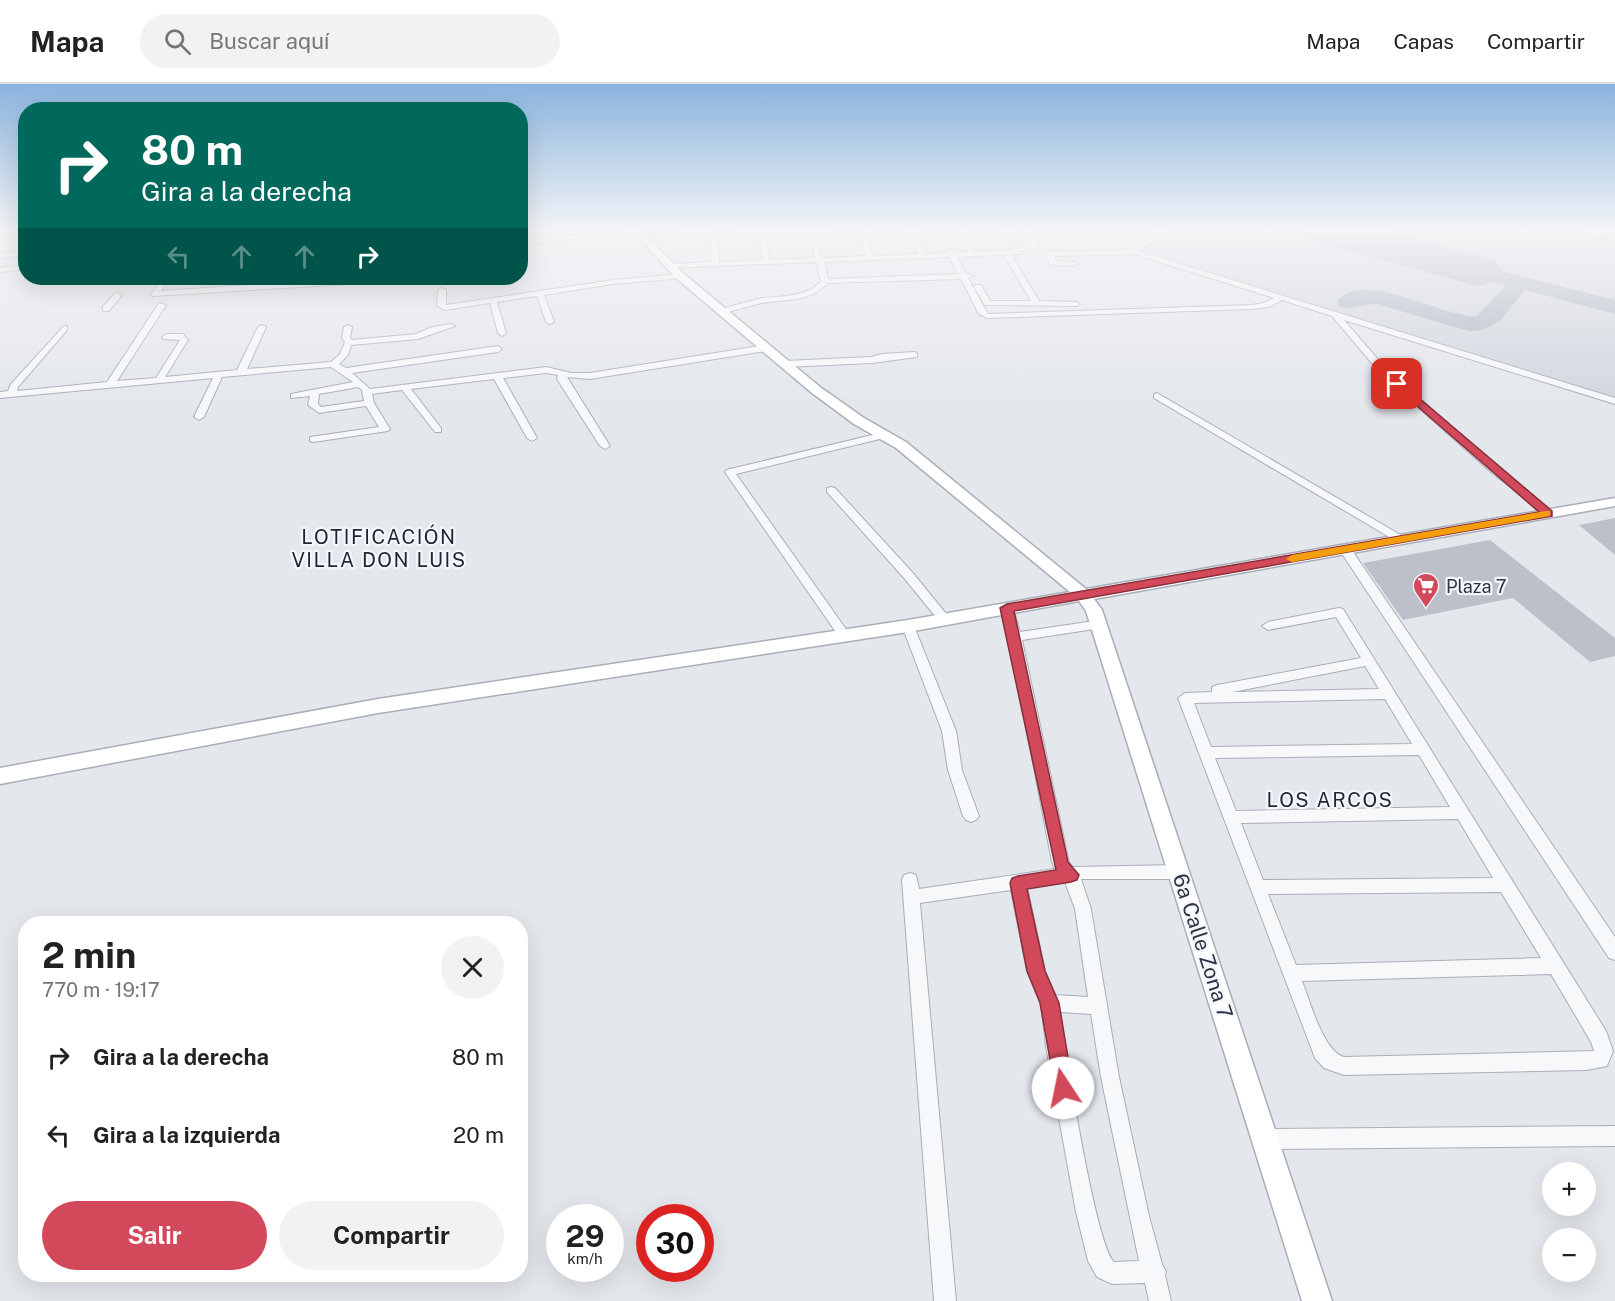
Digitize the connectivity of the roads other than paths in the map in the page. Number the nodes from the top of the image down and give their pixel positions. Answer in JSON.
{"nodes":[{"id":1,"x":159,"y":288,"type":"edge"},
{"id":2,"x":256,"y":288,"type":"edge"},
{"id":3,"x":580,"y":288,"type":"edge"},
{"id":4,"x":695,"y":288,"type":"edge"},
{"id":5,"x":818,"y":288,"type":"edge"},
{"id":6,"x":969,"y":288,"type":"edge"},
{"id":7,"x":978,"y":288,"type":"edge"},
{"id":8,"x":1027,"y":288,"type":"edge"},
{"id":9,"x":1252,"y":288,"type":"edge"},
{"id":10,"x":442,"y":290,"type":"dead end"},
{"id":11,"x":1269,"y":293,"type":"junction"},
{"id":12,"x":118,"y":295,"type":"dead end"},
{"id":13,"x":540,"y":295,"type":"junction"},
{"id":14,"x":1281,"y":297,"type":"junction"},
{"id":15,"x":493,"y":301,"type":"junction"},
{"id":16,"x":1037,"y":304,"type":"junction"},
{"id":17,"x":162,"y":305,"type":"dead end"},
{"id":18,"x":1203,"y":306,"type":"junction"},
{"id":19,"x":448,"y":308,"type":"junction"},
{"id":20,"x":1129,"y":308,"type":"junction"},
{"id":21,"x":106,"y":309,"type":"dead end"},
{"id":22,"x":724,"y":311,"type":"junction"},
{"id":23,"x":1335,"y":314,"type":"junction"},
{"id":24,"x":550,"y":322,"type":"dead end"},
{"id":25,"x":262,"y":327,"type":"dead end"},
{"id":26,"x":348,"y":327,"type":"dead end"},
{"id":27,"x":64,"y":328,"type":"dead end"},
{"id":28,"x":502,"y":333,"type":"dead end"},
{"id":29,"x":166,"y":337,"type":"dead end"},
{"id":30,"x":349,"y":343,"type":"junction"},
{"id":31,"x":765,"y":348,"type":"junction"},
{"id":32,"x":498,"y":349,"type":"dead end"},
{"id":33,"x":914,"y":354,"type":"dead end"},
{"id":34,"x":333,"y":364,"type":"junction"},
{"id":35,"x":784,"y":364,"type":"junction"},
{"id":36,"x":345,"y":371,"type":"junction"},
{"id":37,"x":241,"y":372,"type":"junction"},
{"id":38,"x":219,"y":374,"type":"junction"},
{"id":39,"x":562,"y":374,"type":"junction"},
{"id":40,"x":496,"y":376,"type":"junction"},
{"id":41,"x":159,"y":380,"type":"junction"},
{"id":42,"x":359,"y":384,"type":"junction"},
{"id":43,"x":110,"y":385,"type":"junction"},
{"id":44,"x":405,"y":388,"type":"junction"},
{"id":45,"x":315,"y":392,"type":"junction"},
{"id":46,"x":367,"y":392,"type":"junction"},
{"id":47,"x":12,"y":394,"type":"junction"},
{"id":48,"x":0,"y":395,"type":"edge"},
{"id":49,"x":294,"y":396,"type":"dead end"},
{"id":50,"x":1157,"y":396,"type":"dead end"},
{"id":51,"x":1615,"y":401,"type":"edge"},
{"id":52,"x":369,"y":403,"type":"junction"},
{"id":53,"x":199,"y":417,"type":"dead end"},
{"id":54,"x":438,"y":430,"type":"dead end"},
{"id":55,"x":885,"y":435,"type":"junction"},
{"id":56,"x":532,"y":438,"type":"dead end"},
{"id":57,"x":313,"y":439,"type":"dead end"},
{"id":58,"x":604,"y":446,"type":"dead end"},
{"id":59,"x":831,"y":490,"type":"dead end"},
{"id":60,"x":1615,"y":502,"type":"edge"},
{"id":61,"x":1548,"y":513,"type":"junction"},
{"id":62,"x":1400,"y":539,"type":"junction"},
{"id":63,"x":1345,"y":549,"type":"junction"},
{"id":64,"x":1083,"y":595,"type":"junction"},
{"id":65,"x":1007,"y":608,"type":"junction"},
{"id":66,"x":944,"y":619,"type":"junction"},
{"id":67,"x":1101,"y":624,"type":"junction"},
{"id":68,"x":908,"y":626,"type":"junction"},
{"id":69,"x":1268,"y":626,"type":"dead end"},
{"id":70,"x":844,"y":635,"type":"junction"},
{"id":71,"x":1015,"y":637,"type":"junction"},
{"id":72,"x":1369,"y":661,"type":"junction"},
{"id":73,"x":1388,"y":694,"type":"junction"},
{"id":74,"x":1185,"y":698,"type":"junction"},
{"id":75,"x":1424,"y":749,"type":"junction"},
{"id":76,"x":1206,"y":753,"type":"junction"},
{"id":77,"x":0,"y":776,"type":"edge"},
{"id":78,"x":1463,"y":813,"type":"junction"},
{"id":79,"x":971,"y":816,"type":"dead end"},
{"id":80,"x":1231,"y":817,"type":"junction"},
{"id":81,"x":1179,"y":872,"type":"junction"},
{"id":82,"x":1071,"y":875,"type":"junction"},
{"id":83,"x":1018,"y":883,"type":"junction"},
{"id":84,"x":1507,"y":885,"type":"junction"},
{"id":85,"x":1258,"y":887,"type":"junction"},
{"id":86,"x":1615,"y":952,"type":"edge"},
{"id":87,"x":1555,"y":966,"type":"junction"},
{"id":88,"x":1291,"y":973,"type":"junction"},
{"id":89,"x":1050,"y":1003,"type":"junction"},
{"id":90,"x":1099,"y":1006,"type":"junction"},
{"id":91,"x":1615,"y":1136,"type":"edge"},
{"id":92,"x":1266,"y":1139,"type":"junction"},
{"id":93,"x":1155,"y":1272,"type":"junction"},
{"id":94,"x":945,"y":1301,"type":"edge"},
{"id":95,"x":1160,"y":1301,"type":"edge"},
{"id":96,"x":1317,"y":1301,"type":"edge"}],
"edges":[{"from":1,"to":2,"type":"street"},
{"from":3,"to":13,"type":"street"},
{"from":4,"to":22,"type":"street","name":"6a Calle Zona 7"},
{"from":5,"to":22,"type":"street"},
{"from":6,"to":20,"type":"street"},
{"from":7,"to":16,"type":"street"},
{"from":8,"to":16,"type":"street"},
{"from":9,"to":11,"type":"street"},
{"from":10,"to":19,"type":"street"},
{"from":11,"to":14,"type":"street"},
{"from":11,"to":18,"type":"street"},
{"from":12,"to":21,"type":"street"},
{"from":13,"to":15,"type":"street"},
{"from":13,"to":24,"type":"street"},
{"from":14,"to":18,"type":"street"},
{"from":14,"to":23,"type":"street"},
{"from":15,"to":19,"type":"street"},
{"from":15,"to":28,"type":"street"},
{"from":16,"to":20,"type":"street"},
{"from":17,"to":43,"type":"street"},
{"from":18,"to":20,"type":"street"},
{"from":19,"to":30,"type":"street"},
{"from":22,"to":31,"type":"street","name":"6a Calle Zona 7"},
{"from":23,"to":51,"type":"street"},
{"from":23,"to":61,"type":"street"},
{"from":25,"to":37,"type":"street"},
{"from":26,"to":30,"type":"street"},
{"from":27,"to":47,"type":"street"},
{"from":29,"to":41,"type":"street"},
{"from":30,"to":34,"type":"street"},
{"from":31,"to":35,"type":"street","name":"6a Calle Zona 7"},
{"from":31,"to":39,"type":"street"},
{"from":32,"to":36,"type":"street"},
{"from":33,"to":35,"type":"street"},
{"from":34,"to":36,"type":"street"},
{"from":34,"to":37,"type":"street"},
{"from":35,"to":55,"type":"street","name":"6a Calle Zona 7"},
{"from":36,"to":42,"type":"street"},
{"from":37,"to":38,"type":"street"},
{"from":38,"to":41,"type":"street"},
{"from":38,"to":53,"type":"street"},
{"from":39,"to":40,"type":"street"},
{"from":39,"to":58,"type":"street"},
{"from":40,"to":44,"type":"street"},
{"from":40,"to":56,"type":"street"},
{"from":41,"to":43,"type":"street"},
{"from":42,"to":45,"type":"street"},
{"from":42,"to":46,"type":"street"},
{"from":43,"to":47,"type":"street"},
{"from":44,"to":46,"type":"street"},
{"from":44,"to":54,"type":"street"},
{"from":45,"to":49,"type":"street"},
{"from":45,"to":52,"type":"street"},
{"from":46,"to":52,"type":"street"},
{"from":47,"to":48,"type":"street"},
{"from":50,"to":62,"type":"street"},
{"from":52,"to":57,"type":"street"},
{"from":55,"to":64,"type":"street","name":"6a Calle Zona 7"},
{"from":55,"to":70,"type":"street"},
{"from":59,"to":66,"type":"street"},
{"from":60,"to":61,"type":"street"},
{"from":61,"to":62,"type":"street"},
{"from":62,"to":63,"type":"street"},
{"from":63,"to":64,"type":"street"},
{"from":63,"to":86,"type":"street"},
{"from":64,"to":65,"type":"street"},
{"from":64,"to":67,"type":"street","name":"6a Calle Zona 7"},
{"from":65,"to":66,"type":"street"},
{"from":65,"to":71,"type":"street"},
{"from":66,"to":68,"type":"street"},
{"from":67,"to":71,"type":"street"},
{"from":67,"to":81,"type":"street","name":"6a Calle Zona 7"},
{"from":68,"to":70,"type":"street"},
{"from":68,"to":79,"type":"street"},
{"from":69,"to":72,"type":"street"},
{"from":70,"to":77,"type":"street"},
{"from":71,"to":82,"type":"street"},
{"from":72,"to":73,"type":"street"},
{"from":72,"to":74,"type":"street"},
{"from":73,"to":74,"type":"street"},
{"from":73,"to":75,"type":"street"},
{"from":74,"to":76,"type":"street"},
{"from":75,"to":76,"type":"street"},
{"from":75,"to":78,"type":"street"},
{"from":76,"to":80,"type":"street"},
{"from":78,"to":80,"type":"street"},
{"from":78,"to":84,"type":"street"},
{"from":80,"to":85,"type":"street"},
{"from":81,"to":82,"type":"street"},
{"from":81,"to":92,"type":"street","name":"6a Calle Zona 7"},
{"from":82,"to":83,"type":"street"},
{"from":82,"to":90,"type":"street"},
{"from":83,"to":89,"type":"street"},
{"from":83,"to":94,"type":"street"},
{"from":84,"to":85,"type":"street"},
{"from":84,"to":87,"type":"street"},
{"from":85,"to":88,"type":"street"},
{"from":87,"to":88,"type":"street"},
{"from":87,"to":88,"type":"street"},
{"from":89,"to":90,"type":"street"},
{"from":89,"to":93,"type":"street"},
{"from":90,"to":93,"type":"street"},
{"from":91,"to":92,"type":"street"},
{"from":92,"to":96,"type":"street","name":"6a Calle Zona 7"},
{"from":93,"to":95,"type":"street"}]}
